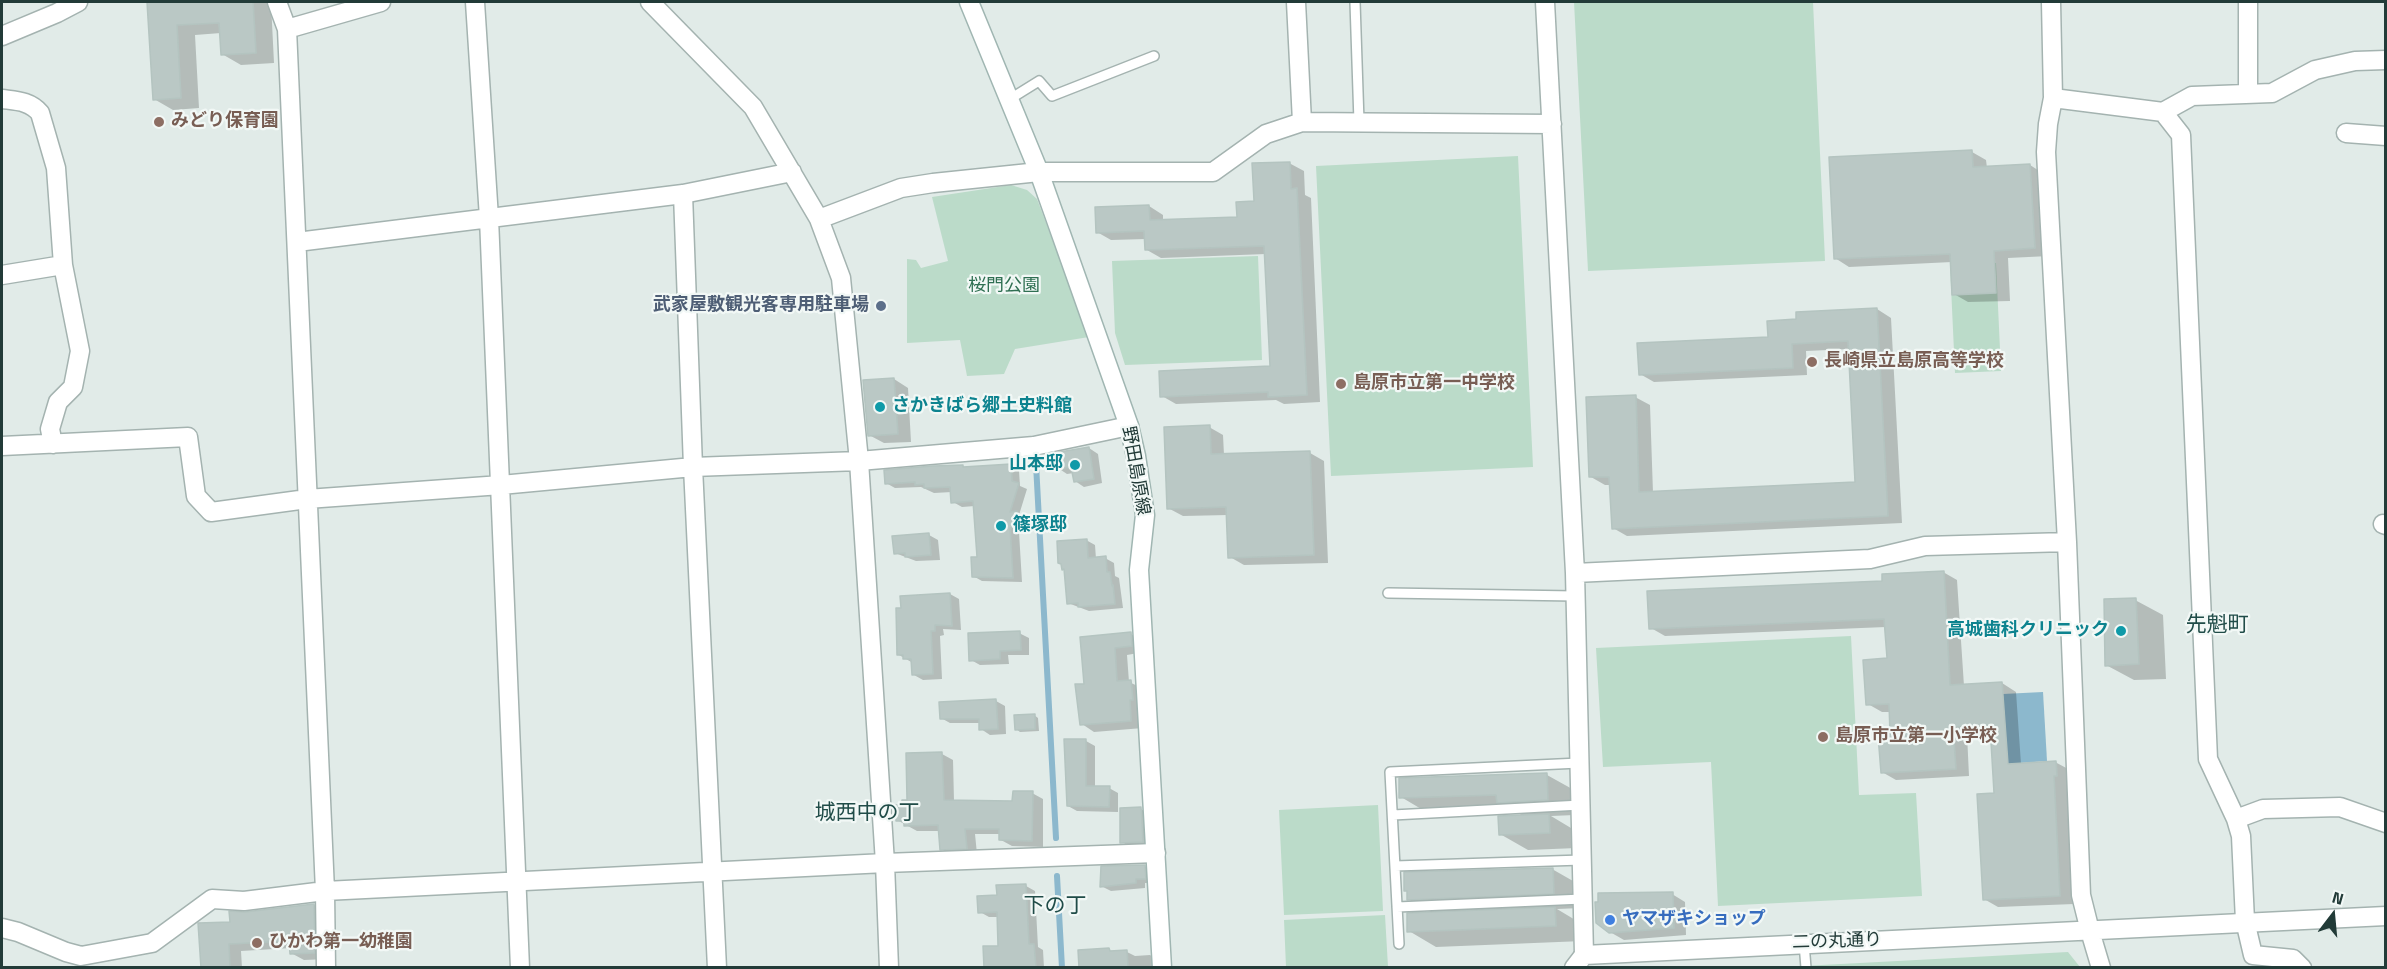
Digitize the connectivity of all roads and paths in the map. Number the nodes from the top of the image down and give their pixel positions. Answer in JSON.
{"nodes":[{"id":1,"x":78,"y":2,"type":"edge"},
{"id":2,"x":277,"y":2,"type":"edge"},
{"id":3,"x":381,"y":2,"type":"edge"},
{"id":4,"x":475,"y":2,"type":"edge"},
{"id":5,"x":650,"y":2,"type":"edge"},
{"id":6,"x":969,"y":2,"type":"edge"},
{"id":7,"x":1296,"y":2,"type":"edge"},
{"id":8,"x":1355,"y":2,"type":"edge"},
{"id":9,"x":1545,"y":2,"type":"edge"},
{"id":10,"x":2050,"y":2,"type":"edge"},
{"id":11,"x":2248,"y":2,"type":"edge"},
{"id":12,"x":287,"y":29,"type":"junction"},
{"id":13,"x":2,"y":36,"type":"edge"},
{"id":14,"x":1154,"y":56,"type":"dead end"},
{"id":15,"x":2385,"y":60,"type":"edge"},
{"id":16,"x":2248,"y":94,"type":"junction"},
{"id":17,"x":2053,"y":98,"type":"junction"},
{"id":18,"x":2,"y":99,"type":"edge"},
{"id":19,"x":1010,"y":99,"type":"junction"},
{"id":20,"x":2163,"y":112,"type":"junction"},
{"id":21,"x":1302,"y":122,"type":"junction"},
{"id":22,"x":1359,"y":122,"type":"junction"},
{"id":23,"x":1552,"y":124,"type":"junction"},
{"id":24,"x":2346,"y":133,"type":"dead end"},
{"id":25,"x":2385,"y":136,"type":"edge"},
{"id":26,"x":792,"y":172,"type":"junction"},
{"id":27,"x":1039,"y":172,"type":"junction"},
{"id":28,"x":683,"y":194,"type":"junction"},
{"id":29,"x":489,"y":218,"type":"junction"},
{"id":30,"x":819,"y":219,"type":"junction"},
{"id":31,"x":297,"y":242,"type":"junction"},
{"id":32,"x":63,"y":265,"type":"junction"},
{"id":33,"x":2,"y":275,"type":"edge"},
{"id":34,"x":1129,"y":426,"type":"junction"},
{"id":35,"x":53,"y":444,"type":"junction"},
{"id":36,"x":2,"y":446,"type":"edge"},
{"id":37,"x":859,"y":461,"type":"junction"},
{"id":38,"x":693,"y":467,"type":"junction"},
{"id":39,"x":501,"y":485,"type":"junction"},
{"id":40,"x":307,"y":499,"type":"junction"},
{"id":41,"x":2067,"y":542,"type":"junction"},
{"id":42,"x":1575,"y":573,"type":"junction"},
{"id":43,"x":1388,"y":593,"type":"dead end"},
{"id":44,"x":1575,"y":596,"type":"junction"},
{"id":45,"x":1579,"y":763,"type":"junction"},
{"id":46,"x":1581,"y":805,"type":"junction"},
{"id":47,"x":1393,"y":815,"type":"junction"},
{"id":48,"x":2236,"y":819,"type":"junction"},
{"id":49,"x":2385,"y":824,"type":"edge"},
{"id":50,"x":1156,"y":853,"type":"junction"},
{"id":51,"x":1582,"y":860,"type":"junction"},
{"id":52,"x":885,"y":863,"type":"junction"},
{"id":53,"x":1395,"y":866,"type":"junction"},
{"id":54,"x":713,"y":873,"type":"junction"},
{"id":55,"x":516,"y":883,"type":"junction"},
{"id":56,"x":325,"y":891,"type":"junction"},
{"id":57,"x":1583,"y":899,"type":"junction"},
{"id":58,"x":1397,"y":907,"type":"junction"},
{"id":59,"x":2385,"y":915,"type":"edge"},
{"id":60,"x":2245,"y":921,"type":"junction"},
{"id":61,"x":2,"y":928,"type":"edge"},
{"id":62,"x":2090,"y":932,"type":"junction"},
{"id":63,"x":1804,"y":943,"type":"junction"},
{"id":64,"x":1399,"y":944,"type":"dead end"},
{"id":65,"x":1579,"y":961,"type":"edge"},
{"id":66,"x":326,"y":968,"type":"edge"},
{"id":67,"x":520,"y":968,"type":"edge"},
{"id":68,"x":717,"y":968,"type":"edge"},
{"id":69,"x":889,"y":968,"type":"edge"},
{"id":70,"x":1162,"y":968,"type":"edge"},
{"id":71,"x":1806,"y":968,"type":"edge"},
{"id":72,"x":2101,"y":968,"type":"edge"},
{"id":73,"x":2302,"y":968,"type":"edge"}],
"edges":[{"from":1,"to":13,"type":"street"},
{"from":2,"to":12,"type":"street"},
{"from":3,"to":12,"type":"street"},
{"from":4,"to":29,"type":"street"},
{"from":5,"to":26,"type":"street"},
{"from":6,"to":19,"type":"street","name":"野田島原線"},
{"from":7,"to":21,"type":"street"},
{"from":8,"to":22,"type":"lane"},
{"from":9,"to":23,"type":"street"},
{"from":10,"to":17,"type":"street"},
{"from":11,"to":16,"type":"street"},
{"from":12,"to":31,"type":"street"},
{"from":14,"to":19,"type":"lane"},
{"from":15,"to":16,"type":"street"},
{"from":16,"to":20,"type":"street"},
{"from":17,"to":20,"type":"street"},
{"from":17,"to":41,"type":"street"},
{"from":18,"to":32,"type":"street"},
{"from":19,"to":27,"type":"street","name":"野田島原線"},
{"from":20,"to":48,"type":"street"},
{"from":21,"to":22,"type":"street"},
{"from":21,"to":27,"type":"street"},
{"from":22,"to":23,"type":"street"},
{"from":23,"to":42,"type":"street"},
{"from":24,"to":25,"type":"street"},
{"from":26,"to":28,"type":"street"},
{"from":26,"to":30,"type":"street"},
{"from":27,"to":30,"type":"street"},
{"from":27,"to":34,"type":"street","name":"野田島原線"},
{"from":28,"to":29,"type":"street"},
{"from":28,"to":38,"type":"street"},
{"from":29,"to":31,"type":"street"},
{"from":29,"to":39,"type":"street"},
{"from":30,"to":37,"type":"street"},
{"from":31,"to":40,"type":"street"},
{"from":32,"to":33,"type":"street"},
{"from":32,"to":35,"type":"street"},
{"from":34,"to":37,"type":"street"},
{"from":34,"to":50,"type":"street","name":"野田島原線"},
{"from":35,"to":36,"type":"street"},
{"from":35,"to":40,"type":"street"},
{"from":37,"to":38,"type":"street"},
{"from":37,"to":52,"type":"street"},
{"from":38,"to":39,"type":"street"},
{"from":38,"to":54,"type":"street"},
{"from":39,"to":40,"type":"street"},
{"from":39,"to":55,"type":"street"},
{"from":40,"to":56,"type":"street"},
{"from":41,"to":42,"type":"street"},
{"from":41,"to":62,"type":"street"},
{"from":42,"to":44,"type":"street"},
{"from":43,"to":44,"type":"lane"},
{"from":44,"to":45,"type":"street"},
{"from":45,"to":46,"type":"street"},
{"from":45,"to":47,"type":"lane"},
{"from":46,"to":47,"type":"lane"},
{"from":46,"to":51,"type":"street"},
{"from":47,"to":53,"type":"lane"},
{"from":48,"to":49,"type":"street"},
{"from":48,"to":60,"type":"street"},
{"from":50,"to":52,"type":"street"},
{"from":50,"to":70,"type":"street","name":"野田島原線"},
{"from":51,"to":53,"type":"lane"},
{"from":51,"to":57,"type":"street"},
{"from":52,"to":54,"type":"street"},
{"from":52,"to":69,"type":"street"},
{"from":53,"to":58,"type":"lane"},
{"from":54,"to":55,"type":"street"},
{"from":54,"to":68,"type":"street"},
{"from":55,"to":56,"type":"street"},
{"from":55,"to":67,"type":"street"},
{"from":56,"to":61,"type":"street"},
{"from":56,"to":66,"type":"street"},
{"from":57,"to":58,"type":"lane"},
{"from":57,"to":65,"type":"street"},
{"from":58,"to":64,"type":"lane"},
{"from":59,"to":60,"type":"street","name":"二の丸通り"},
{"from":60,"to":62,"type":"street","name":"二の丸通り"},
{"from":60,"to":73,"type":"street"},
{"from":62,"to":63,"type":"street","name":"二の丸通り"},
{"from":62,"to":72,"type":"street"},
{"from":63,"to":65,"type":"street","name":"二の丸通り"},
{"from":63,"to":71,"type":"lane"}]}
